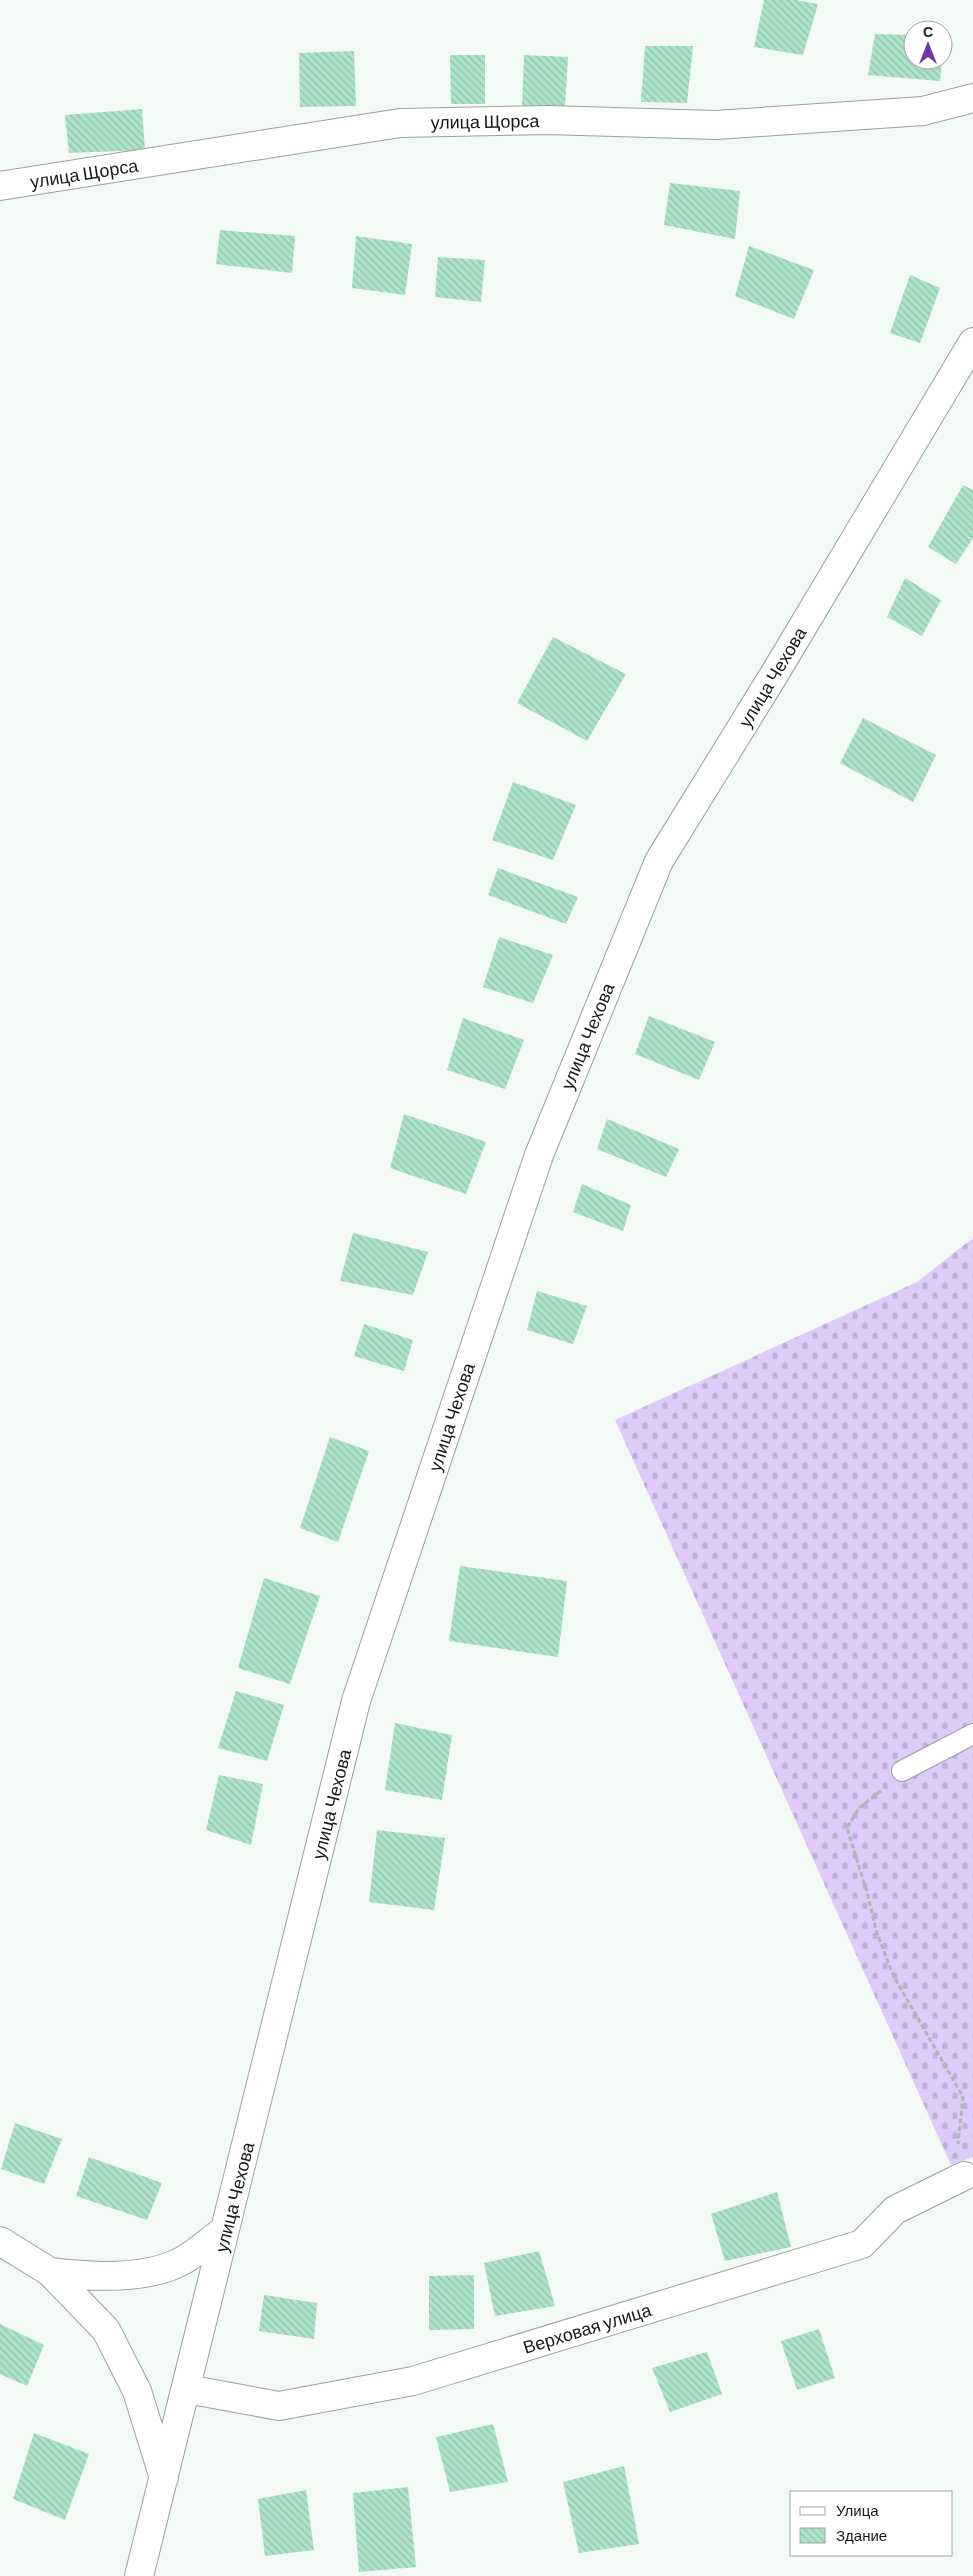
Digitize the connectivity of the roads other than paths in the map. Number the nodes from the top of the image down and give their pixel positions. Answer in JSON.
{"nodes":[{"id":1,"x":973,"y":98,"type":"edge"},
{"id":2,"x":0,"y":186,"type":"edge"},
{"id":3,"x":973,"y":342,"type":"edge"},
{"id":4,"x":973,"y":1734,"type":"edge"},
{"id":5,"x":902,"y":1772,"type":"road end"},
{"id":6,"x":969,"y":2175,"type":"edge"},
{"id":7,"x":225,"y":2230,"type":"junction"},
{"id":8,"x":0,"y":2241,"type":"edge"},
{"id":9,"x":50,"y":2272,"type":"junction"},
{"id":10,"x":187,"y":2389,"type":"junction"},
{"id":11,"x":164,"y":2478,"type":"junction"},
{"id":12,"x":139,"y":2576,"type":"edge"}],
"edges":[{"from":1,"to":2,"type":"street","name":"улица Щорса"},
{"from":3,"to":7,"type":"street","name":"улица Чехова"},
{"from":4,"to":5,"type":"lane"},
{"from":6,"to":10,"type":"street","name":"Верховая улица"},
{"from":7,"to":9,"type":"street"},
{"from":7,"to":10,"type":"street","name":"улица Чехова"},
{"from":8,"to":9,"type":"street"},
{"from":9,"to":11,"type":"street"},
{"from":10,"to":11,"type":"street","name":"улица Чехова"},
{"from":11,"to":12,"type":"street","name":"улица Чехова"}]}
